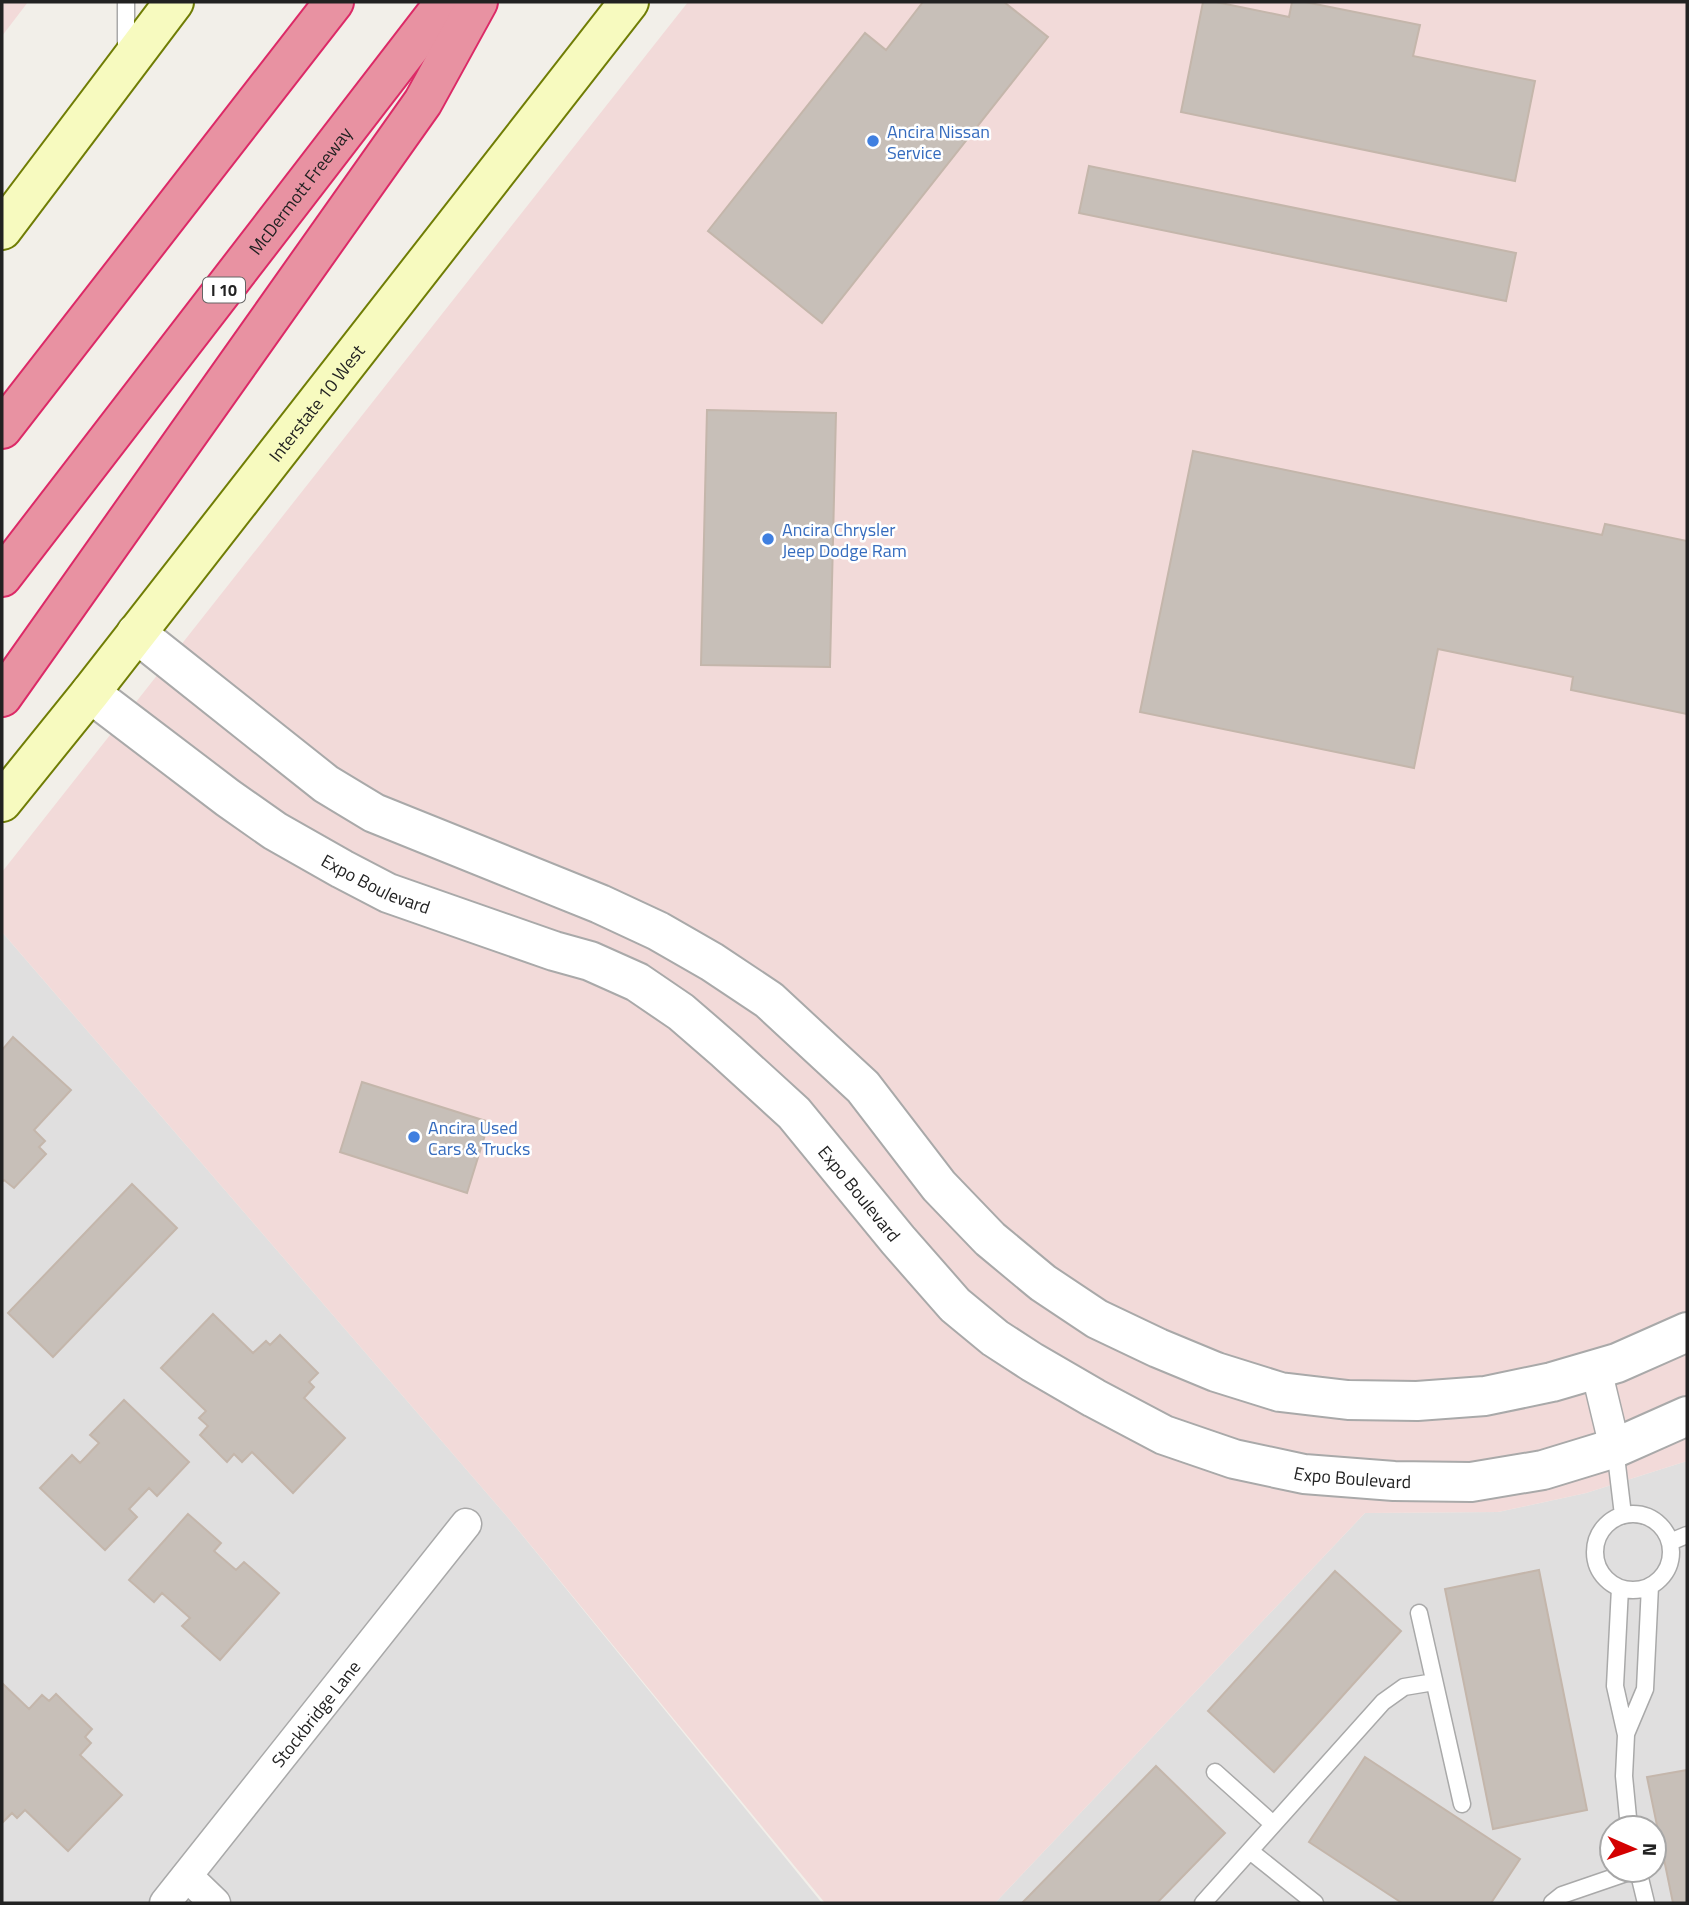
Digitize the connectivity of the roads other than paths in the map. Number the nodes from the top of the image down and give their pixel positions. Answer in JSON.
{"nodes":[{"id":1,"x":126,"y":2,"type":"edge"},
{"id":2,"x":174,"y":2,"type":"edge"},
{"id":3,"x":326,"y":2,"type":"edge"},
{"id":4,"x":334,"y":2,"type":"edge"},
{"id":5,"x":445,"y":2,"type":"edge"},
{"id":6,"x":478,"y":2,"type":"edge"},
{"id":7,"x":629,"y":2,"type":"edge"},
{"id":8,"x":292,"y":57,"type":"junction"},
{"id":9,"x":126,"y":65,"type":"junction"},
{"id":10,"x":2,"y":230,"type":"edge"},
{"id":11,"x":2,"y":429,"type":"edge"},
{"id":12,"x":2,"y":577,"type":"edge"},
{"id":13,"x":136,"y":633,"type":"junction"},
{"id":14,"x":90,"y":693,"type":"junction"},
{"id":15,"x":2,"y":697,"type":"edge"},
{"id":16,"x":2,"y":802,"type":"edge"},
{"id":17,"x":1687,"y":1332,"type":"edge"},
{"id":18,"x":1596,"y":1369,"type":"junction"},
{"id":19,"x":1687,"y":1416,"type":"edge"},
{"id":20,"x":1615,"y":1448,"type":"junction"},
{"id":21,"x":1623,"y":1515,"type":"junction"},
{"id":22,"x":466,"y":1524,"type":"dead end"},
{"id":23,"x":1687,"y":1535,"type":"edge"},
{"id":24,"x":1670,"y":1542,"type":"junction"},
{"id":25,"x":1650,"y":1587,"type":"junction"},
{"id":26,"x":1620,"y":1588,"type":"junction"},
{"id":27,"x":1419,"y":1613,"type":"dead end"},
{"id":28,"x":1434,"y":1682,"type":"junction"},
{"id":29,"x":1626,"y":1735,"type":"junction"},
{"id":30,"x":1215,"y":1772,"type":"dead end"},
{"id":31,"x":1462,"y":1804,"type":"dead end"},
{"id":32,"x":1628,"y":1814,"type":"edge"},
{"id":33,"x":1273,"y":1824,"type":"junction"},
{"id":34,"x":1250,"y":1851,"type":"junction"},
{"id":35,"x":187,"y":1876,"type":"junction"},
{"id":36,"x":1598,"y":1883,"type":"edge"},
{"id":37,"x":1641,"y":1884,"type":"edge"},
{"id":38,"x":166,"y":1903,"type":"edge"},
{"id":39,"x":215,"y":1903,"type":"edge"},
{"id":40,"x":1203,"y":1903,"type":"edge"},
{"id":41,"x":1315,"y":1903,"type":"edge"},
{"id":42,"x":1552,"y":1903,"type":"edge"},
{"id":43,"x":1646,"y":1903,"type":"edge"}],
"edges":[{"from":1,"to":9,"type":"lane"},
{"from":2,"to":9,"type":"main road"},
{"from":3,"to":8,"type":"highway"},
{"from":4,"to":8,"type":"highway"},
{"from":5,"to":12,"type":"highway","name":"McDermott Freeway","number":"I 10"},
{"from":6,"to":15,"type":"highway"},
{"from":7,"to":13,"type":"main road","name":"Interstate 10 West"},
{"from":8,"to":11,"type":"highway"},
{"from":9,"to":10,"type":"main road"},
{"from":13,"to":14,"type":"main road","name":"Interstate 10 West"},
{"from":13,"to":18,"type":"street"},
{"from":14,"to":16,"type":"main road","name":"Interstate 10 West"},
{"from":14,"to":20,"type":"street","name":"Expo Boulevard"},
{"from":17,"to":18,"type":"street"},
{"from":18,"to":20,"type":"street"},
{"from":19,"to":20,"type":"street","name":"Expo Boulevard"},
{"from":20,"to":21,"type":"lane"},
{"from":21,"to":24,"type":"lane"},
{"from":21,"to":26,"type":"lane"},
{"from":22,"to":35,"type":"street","name":"Stockbridge Lane"},
{"from":23,"to":24,"type":"lane"},
{"from":24,"to":25,"type":"lane"},
{"from":25,"to":26,"type":"lane"},
{"from":25,"to":29,"type":"lane"},
{"from":26,"to":29,"type":"lane"},
{"from":27,"to":28,"type":"lane"},
{"from":28,"to":31,"type":"lane"},
{"from":28,"to":33,"type":"lane"},
{"from":29,"to":32,"type":"lane"},
{"from":30,"to":33,"type":"lane"},
{"from":33,"to":34,"type":"lane"},
{"from":34,"to":40,"type":"lane"},
{"from":34,"to":41,"type":"lane"},
{"from":35,"to":38,"type":"street","name":"Stockbridge Lane"},
{"from":35,"to":39,"type":"street"},
{"from":36,"to":42,"type":"lane"},
{"from":37,"to":43,"type":"lane"}]}
